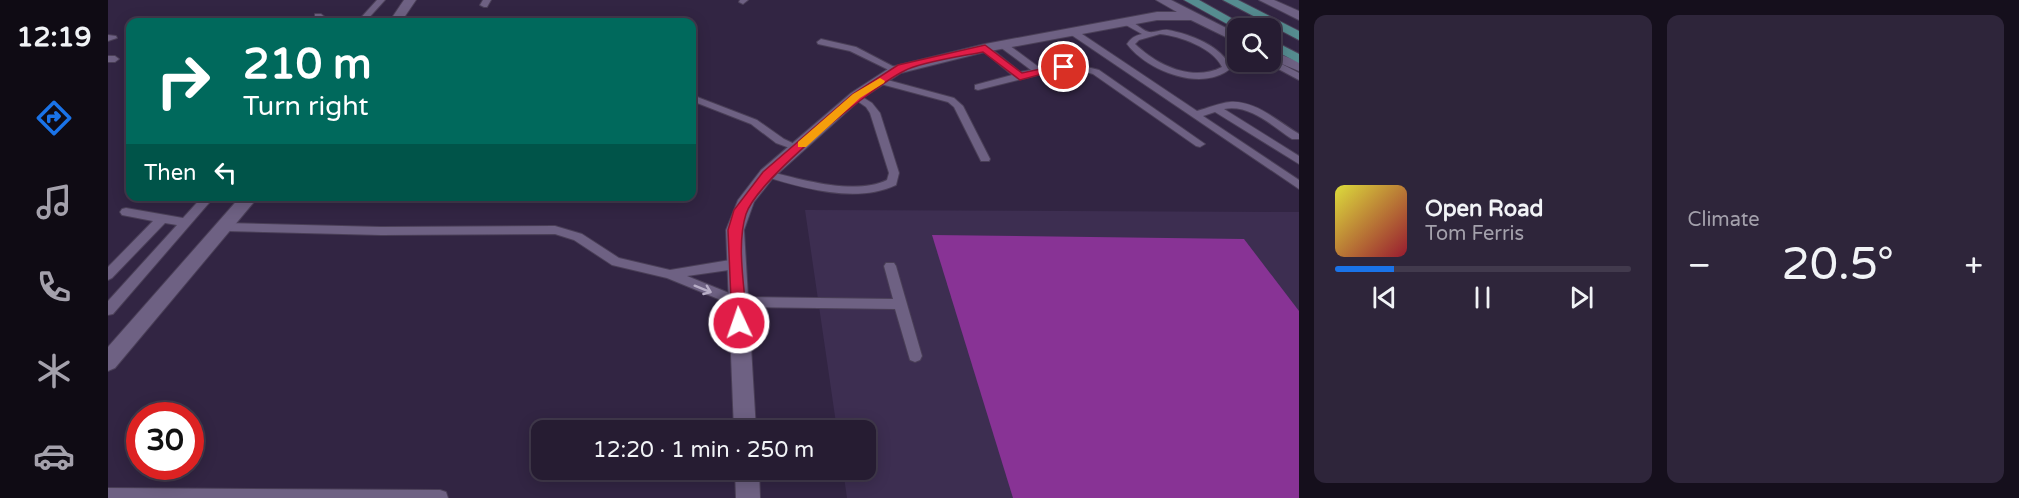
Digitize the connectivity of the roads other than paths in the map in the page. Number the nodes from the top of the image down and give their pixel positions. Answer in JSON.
{"nodes":[{"id":1,"x":381,"y":0,"type":"edge"},
{"id":2,"x":410,"y":0,"type":"edge"},
{"id":3,"x":1162,"y":0,"type":"edge"},
{"id":4,"x":1190,"y":0,"type":"edge"},
{"id":5,"x":1228,"y":0,"type":"edge"},
{"id":6,"x":1245,"y":0,"type":"edge"},
{"id":7,"x":1266,"y":0,"type":"edge"},
{"id":8,"x":318,"y":16,"type":"dead end"},
{"id":9,"x":1192,"y":16,"type":"junction"},
{"id":10,"x":1299,"y":16,"type":"edge"},
{"id":11,"x":321,"y":18,"type":"edge"},
{"id":12,"x":365,"y":18,"type":"edge"},
{"id":13,"x":398,"y":18,"type":"edge"},
{"id":14,"x":1227,"y":20,"type":"edge"},
{"id":15,"x":1127,"y":22,"type":"junction"},
{"id":16,"x":1284,"y":28,"type":"junction"},
{"id":17,"x":1073,"y":32,"type":"junction"},
{"id":18,"x":1227,"y":34,"type":"edge"},
{"id":19,"x":1149,"y":35,"type":"junction"},
{"id":20,"x":1299,"y":36,"type":"edge"},
{"id":21,"x":821,"y":42,"type":"dead end"},
{"id":22,"x":1003,"y":45,"type":"junction"},
{"id":23,"x":985,"y":48,"type":"junction"},
{"id":24,"x":1281,"y":49,"type":"edge"},
{"id":25,"x":1281,"y":59,"type":"edge"},
{"id":26,"x":1299,"y":59,"type":"edge"},
{"id":27,"x":1281,"y":67,"type":"edge"},
{"id":28,"x":1299,"y":67,"type":"edge"},
{"id":29,"x":896,"y":70,"type":"junction"},
{"id":30,"x":1040,"y":72,"type":"junction"},
{"id":31,"x":1299,"y":76,"type":"edge"},
{"id":32,"x":1020,"y":77,"type":"junction"},
{"id":33,"x":880,"y":81,"type":"junction"},
{"id":34,"x":978,"y":87,"type":"dead end"},
{"id":35,"x":856,"y":96,"type":"junction"},
{"id":36,"x":696,"y":100,"type":"edge"},
{"id":37,"x":1217,"y":109,"type":"junction"},
{"id":38,"x":1195,"y":115,"type":"junction"},
{"id":39,"x":1297,"y":136,"type":"edge"},
{"id":40,"x":1273,"y":143,"type":"junction"},
{"id":41,"x":1200,"y":144,"type":"dead end"},
{"id":42,"x":798,"y":148,"type":"junction"},
{"id":43,"x":984,"y":159,"type":"dead end"},
{"id":44,"x":1299,"y":161,"type":"edge"},
{"id":45,"x":767,"y":174,"type":"junction"},
{"id":46,"x":1299,"y":185,"type":"edge"},
{"id":47,"x":206,"y":201,"type":"edge"},
{"id":48,"x":247,"y":201,"type":"edge"},
{"id":49,"x":126,"y":212,"type":"dead end"},
{"id":50,"x":162,"y":219,"type":"junction"},
{"id":51,"x":186,"y":223,"type":"junction"},
{"id":52,"x":225,"y":227,"type":"junction"},
{"id":53,"x":736,"y":264,"type":"junction"},
{"id":54,"x":890,"y":266,"type":"dead end"},
{"id":55,"x":669,"y":274,"type":"junction"},
{"id":56,"x":108,"y":275,"type":"edge"},
{"id":57,"x":738,"y":302,"type":"junction"},
{"id":58,"x":901,"y":304,"type":"junction"},
{"id":59,"x":108,"y":310,"type":"edge"},
{"id":60,"x":915,"y":356,"type":"dead end"},
{"id":61,"x":108,"y":362,"type":"edge"},
{"id":62,"x":744,"y":420,"type":"edge"},
{"id":63,"x":747,"y":480,"type":"edge"},
{"id":64,"x":114,"y":496,"type":"edge"},
{"id":65,"x":440,"y":498,"type":"edge"},
{"id":66,"x":748,"y":498,"type":"edge"}],
"edges":[{"from":1,"to":12,"type":"lane"},
{"from":2,"to":13,"type":"street"},
{"from":3,"to":9,"type":"street"},
{"from":4,"to":14,"type":"main road"},
{"from":5,"to":16,"type":"main road"},
{"from":6,"to":16,"type":"main road"},
{"from":7,"to":10,"type":"street"},
{"from":8,"to":11,"type":"lane"},
{"from":9,"to":15,"type":"street"},
{"from":9,"to":18,"type":"street"},
{"from":15,"to":17,"type":"street"},
{"from":15,"to":19,"type":"lane"},
{"from":16,"to":20,"type":"main road"},
{"from":17,"to":22,"type":"street"},
{"from":17,"to":38,"type":"lane"},
{"from":19,"to":19,"type":"lane"},
{"from":21,"to":29,"type":"lane"},
{"from":22,"to":23,"type":"street"},
{"from":22,"to":30,"type":"lane"},
{"from":23,"to":29,"type":"street"},
{"from":23,"to":32,"type":"lane"},
{"from":24,"to":26,"type":"main road"},
{"from":25,"to":28,"type":"street"},
{"from":27,"to":31,"type":"lane"},
{"from":29,"to":33,"type":"street"},
{"from":30,"to":32,"type":"lane"},
{"from":30,"to":41,"type":"lane"},
{"from":32,"to":34,"type":"lane"},
{"from":33,"to":35,"type":"street"},
{"from":33,"to":43,"type":"lane"},
{"from":35,"to":42,"type":"street"},
{"from":35,"to":45,"type":"lane"},
{"from":36,"to":42,"type":"lane"},
{"from":37,"to":38,"type":"lane"},
{"from":37,"to":39,"type":"lane"},
{"from":37,"to":40,"type":"lane"},
{"from":38,"to":46,"type":"lane"},
{"from":39,"to":40,"type":"lane"},
{"from":40,"to":44,"type":"lane"},
{"from":42,"to":45,"type":"street"},
{"from":45,"to":53,"type":"street"},
{"from":47,"to":51,"type":"lane"},
{"from":48,"to":52,"type":"street"},
{"from":49,"to":50,"type":"lane"},
{"from":50,"to":51,"type":"lane"},
{"from":50,"to":56,"type":"lane"},
{"from":51,"to":59,"type":"lane"},
{"from":52,"to":55,"type":"lane"},
{"from":52,"to":61,"type":"street"},
{"from":53,"to":55,"type":"lane"},
{"from":53,"to":57,"type":"street"},
{"from":54,"to":58,"type":"lane"},
{"from":55,"to":57,"type":"lane","one_way":true},
{"from":57,"to":58,"type":"lane"},
{"from":57,"to":62,"type":"street"},
{"from":58,"to":60,"type":"lane"},
{"from":63,"to":66,"type":"street"},
{"from":64,"to":65,"type":"lane"}]}
